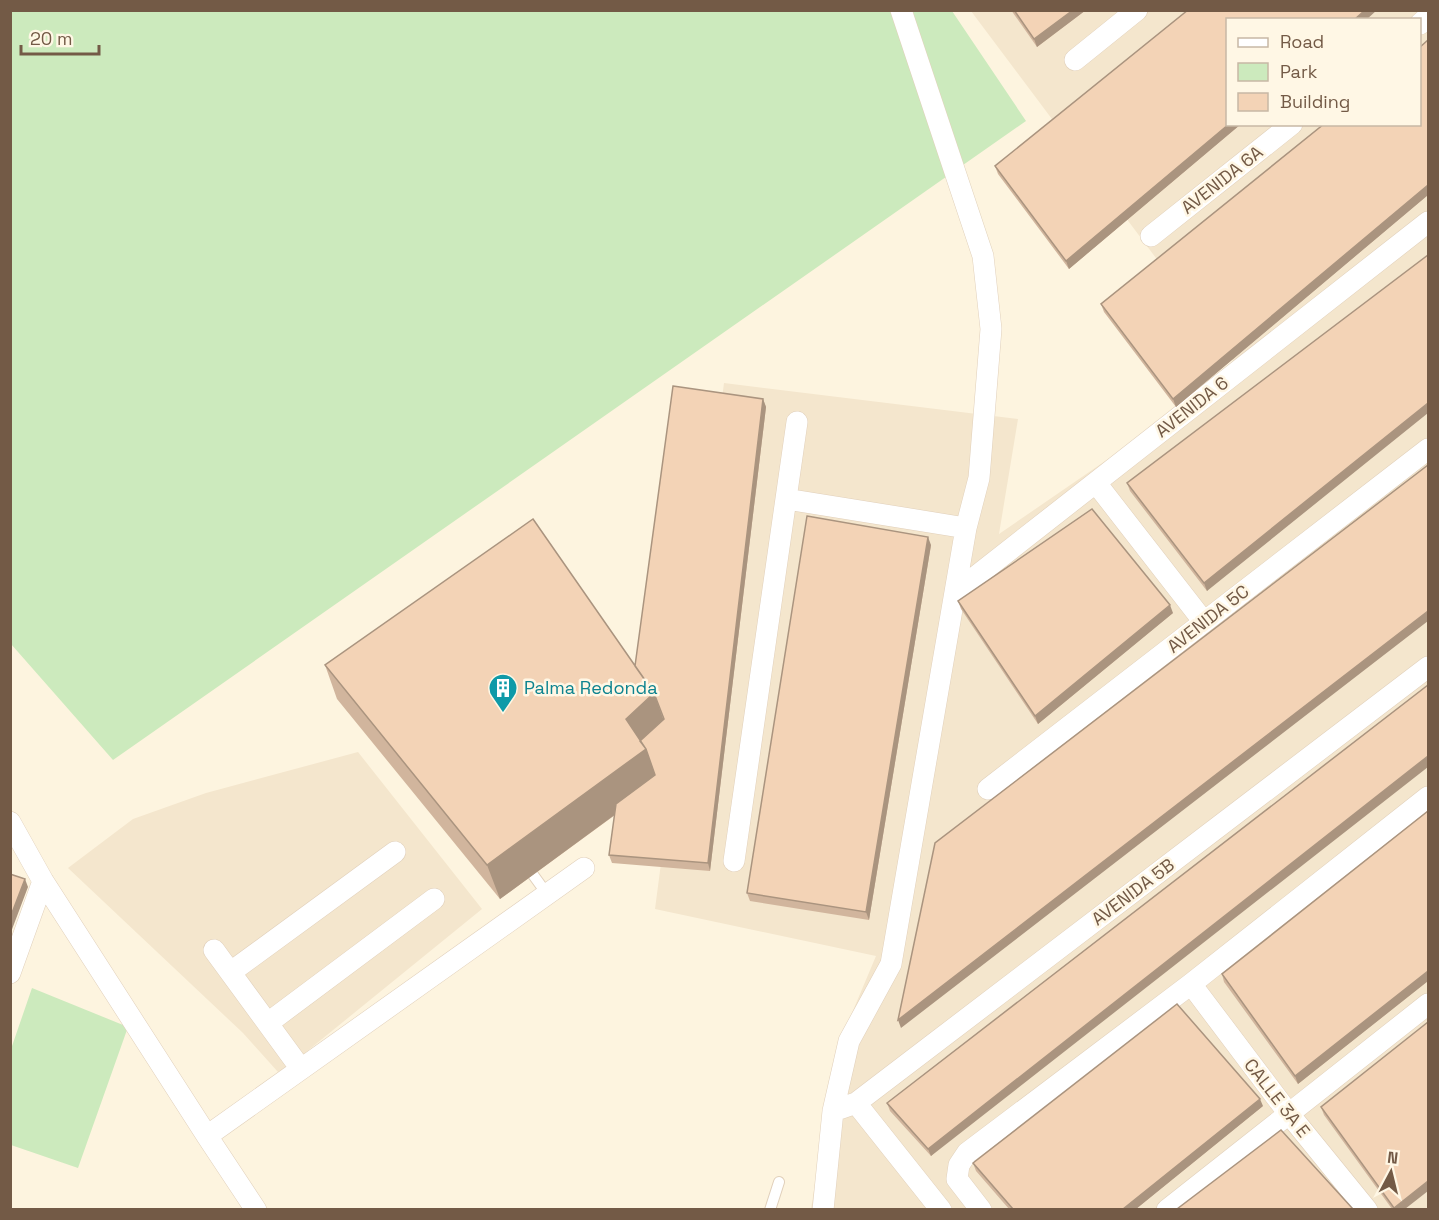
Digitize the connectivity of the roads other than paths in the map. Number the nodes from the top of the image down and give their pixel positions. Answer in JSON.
{"nodes":[{"id":1,"x":901,"y":10,"type":"edge"},
{"id":2,"x":1137,"y":10,"type":"edge"},
{"id":3,"x":1075,"y":60,"type":"dead end"},
{"id":4,"x":1289,"y":126,"type":"edge"},
{"id":5,"x":1428,"y":222,"type":"edge"},
{"id":6,"x":1151,"y":236,"type":"dead end"},
{"id":7,"x":798,"y":422,"type":"dead end"},
{"id":8,"x":1428,"y":448,"type":"edge"},
{"id":9,"x":1096,"y":483,"type":"junction"},
{"id":10,"x":786,"y":499,"type":"junction"},
{"id":11,"x":966,"y":528,"type":"junction"},
{"id":12,"x":956,"y":592,"type":"junction"},
{"id":13,"x":1204,"y":622,"type":"junction"},
{"id":14,"x":1428,"y":667,"type":"edge"},
{"id":15,"x":988,"y":789,"type":"dead end"},
{"id":16,"x":1428,"y":797,"type":"edge"},
{"id":17,"x":10,"y":822,"type":"edge"},
{"id":18,"x":395,"y":852,"type":"dead end"},
{"id":19,"x":522,"y":860,"type":"edge"},
{"id":20,"x":734,"y":861,"type":"dead end"},
{"id":21,"x":584,"y":868,"type":"dead end"},
{"id":22,"x":44,"y":881,"type":"junction"},
{"id":23,"x":547,"y":894,"type":"junction"},
{"id":24,"x":434,"y":899,"type":"dead end"},
{"id":25,"x":214,"y":950,"type":"dead end"},
{"id":26,"x":13,"y":960,"type":"edge"},
{"id":27,"x":231,"y":972,"type":"junction"},
{"id":28,"x":1191,"y":984,"type":"junction"},
{"id":29,"x":1428,"y":1004,"type":"edge"},
{"id":30,"x":268,"y":1023,"type":"junction"},
{"id":31,"x":300,"y":1069,"type":"junction"},
{"id":32,"x":856,"y":1102,"type":"junction"},
{"id":33,"x":834,"y":1111,"type":"junction"},
{"id":34,"x":1289,"y":1114,"type":"junction"},
{"id":35,"x":207,"y":1136,"type":"junction"},
{"id":36,"x":779,"y":1182,"type":"dead end"},
{"id":37,"x":256,"y":1209,"type":"edge"},
{"id":38,"x":770,"y":1209,"type":"edge"},
{"id":39,"x":823,"y":1209,"type":"edge"},
{"id":40,"x":941,"y":1209,"type":"edge"},
{"id":41,"x":981,"y":1209,"type":"edge"},
{"id":42,"x":1167,"y":1209,"type":"edge"},
{"id":43,"x":1367,"y":1209,"type":"edge"}],
"edges":[{"from":1,"to":11,"type":"street"},
{"from":2,"to":3,"type":"street"},
{"from":4,"to":6,"type":"street","name":"AVENIDA 6A"},
{"from":5,"to":9,"type":"street","name":"AVENIDA 6"},
{"from":7,"to":10,"type":"street"},
{"from":8,"to":13,"type":"street","name":"AVENIDA 5C"},
{"from":9,"to":12,"type":"street","name":"AVENIDA 6"},
{"from":9,"to":13,"type":"street"},
{"from":10,"to":11,"type":"street"},
{"from":10,"to":20,"type":"street"},
{"from":11,"to":12,"type":"street"},
{"from":12,"to":33,"type":"street"},
{"from":13,"to":15,"type":"street","name":"AVENIDA 5C"},
{"from":14,"to":32,"type":"street","name":"AVENIDA 5B"},
{"from":16,"to":28,"type":"street"},
{"from":17,"to":22,"type":"street"},
{"from":18,"to":27,"type":"street"},
{"from":19,"to":23,"type":"lane"},
{"from":21,"to":23,"type":"street"},
{"from":22,"to":26,"type":"street"},
{"from":22,"to":35,"type":"street"},
{"from":23,"to":31,"type":"street"},
{"from":24,"to":30,"type":"street"},
{"from":25,"to":27,"type":"street"},
{"from":27,"to":30,"type":"street"},
{"from":28,"to":34,"type":"street","name":"CALLE 3A E"},
{"from":28,"to":41,"type":"street"},
{"from":29,"to":34,"type":"street"},
{"from":30,"to":31,"type":"street"},
{"from":31,"to":35,"type":"street"},
{"from":32,"to":33,"type":"street","name":"AVENIDA 5B"},
{"from":32,"to":40,"type":"street"},
{"from":33,"to":39,"type":"street"},
{"from":34,"to":42,"type":"street"},
{"from":34,"to":43,"type":"street","name":"CALLE 3A E"},
{"from":35,"to":37,"type":"street"},
{"from":36,"to":38,"type":"lane"}]}
